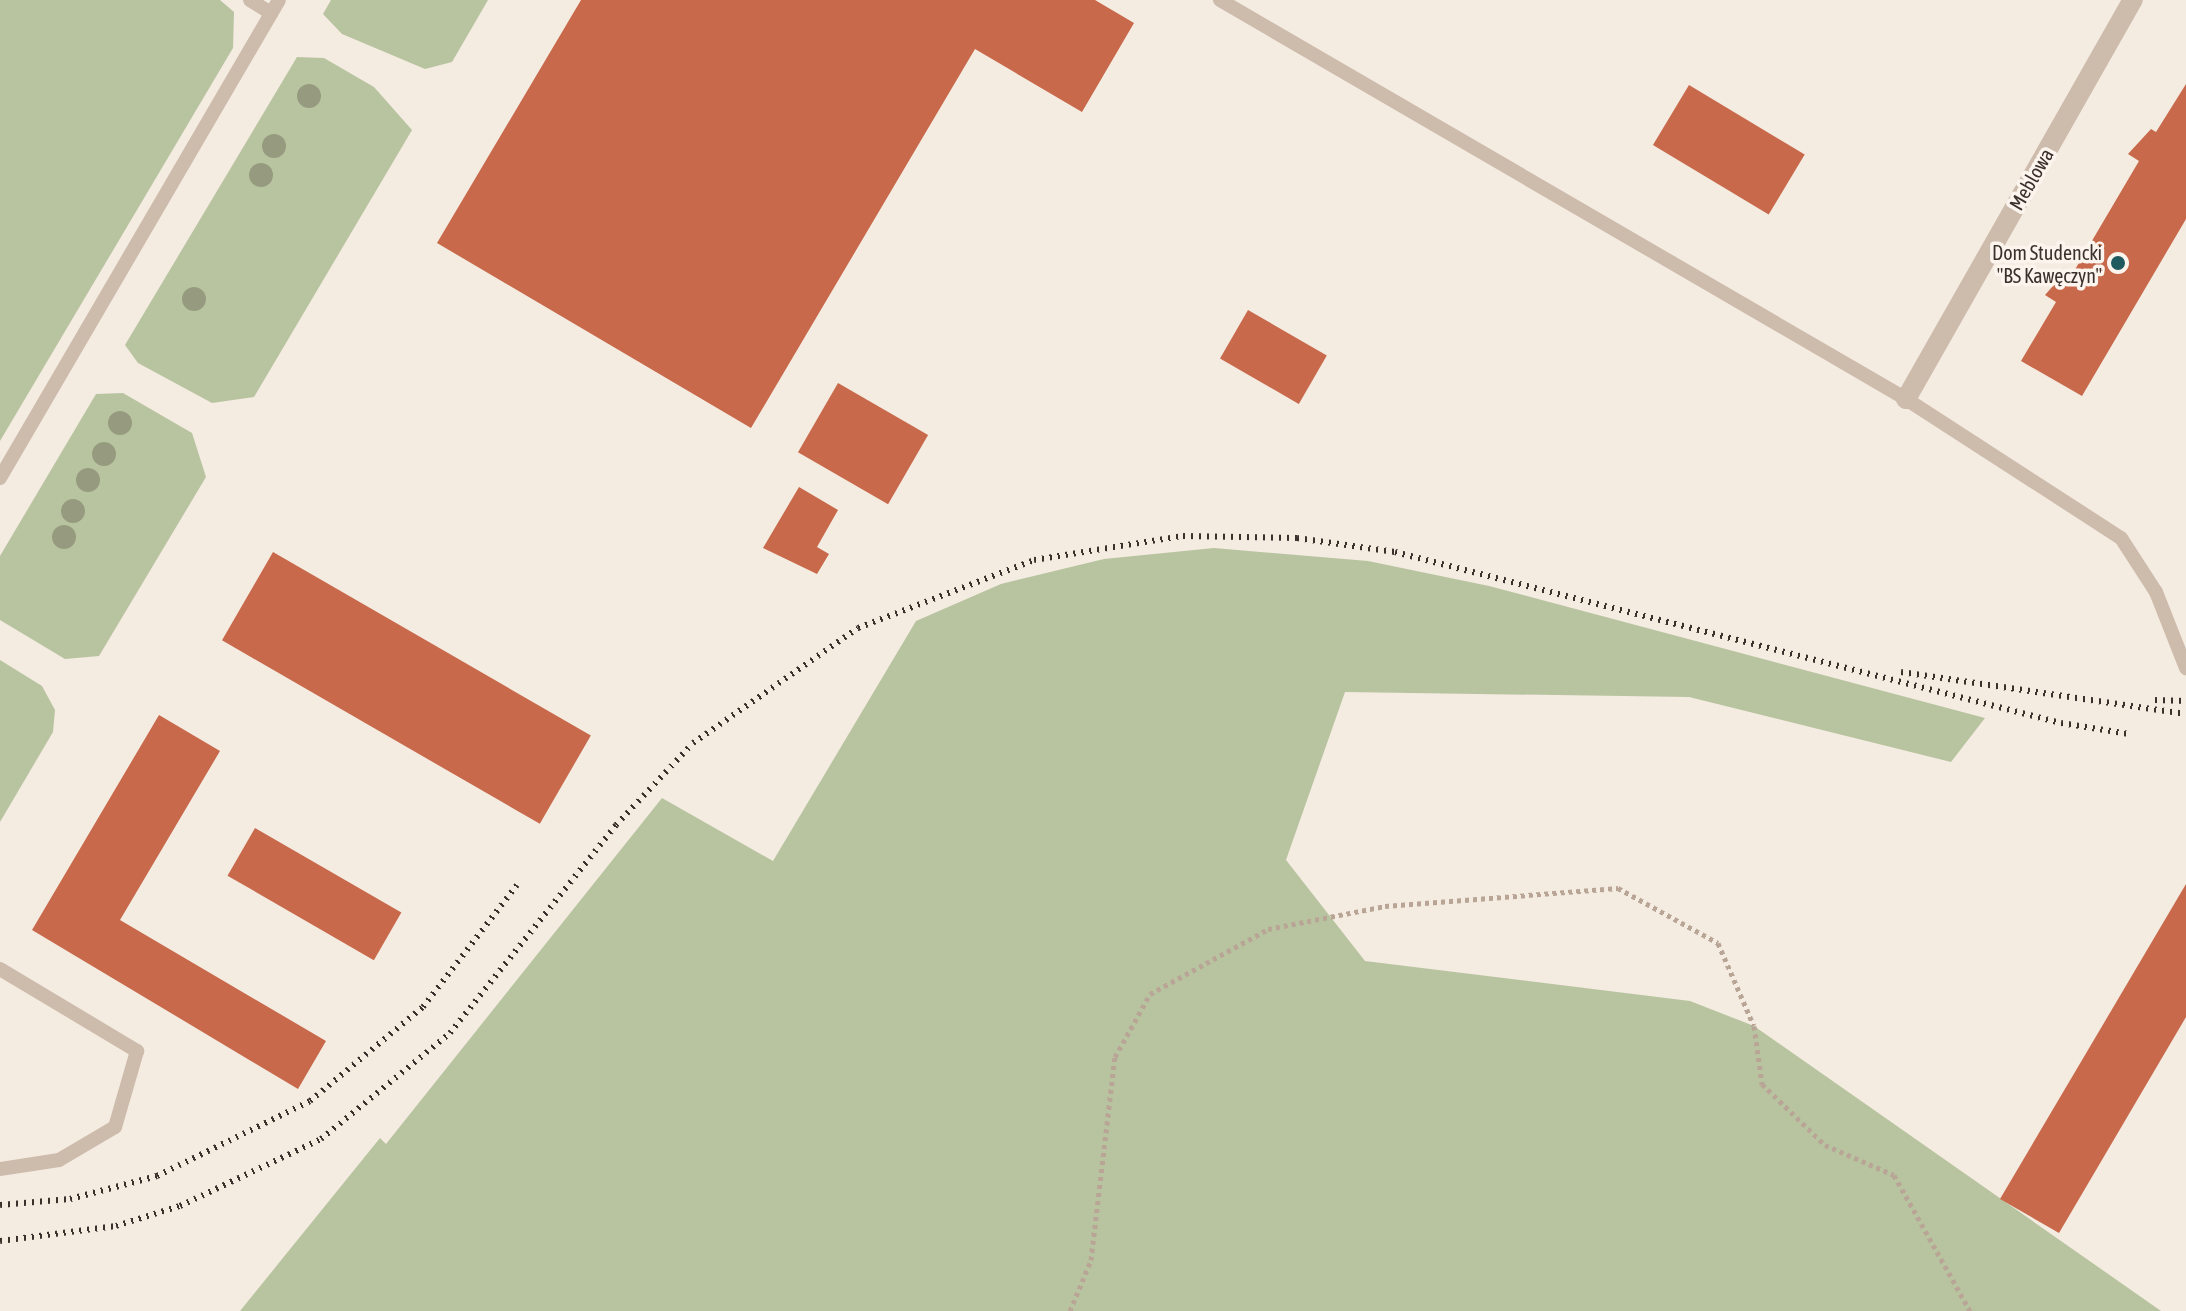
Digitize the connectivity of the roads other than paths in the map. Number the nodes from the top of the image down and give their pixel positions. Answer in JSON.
{"nodes":[{"id":1,"x":250,"y":0,"type":"edge"},
{"id":2,"x":1220,"y":0,"type":"edge"},
{"id":3,"x":2133,"y":0,"type":"edge"},
{"id":4,"x":275,"y":6,"type":"edge"},
{"id":5,"x":1906,"y":399,"type":"junction"},
{"id":6,"x":0,"y":478,"type":"edge"},
{"id":7,"x":2186,"y":668,"type":"edge"},
{"id":8,"x":0,"y":969,"type":"edge"},
{"id":9,"x":0,"y":1169,"type":"edge"}],
"edges":[{"from":1,"to":4,"type":"lane"},
{"from":2,"to":5,"type":"lane"},
{"from":3,"to":5,"type":"street","name":"Meblowa"},
{"from":4,"to":6,"type":"lane"},
{"from":5,"to":7,"type":"lane"},
{"from":8,"to":9,"type":"lane"}]}
